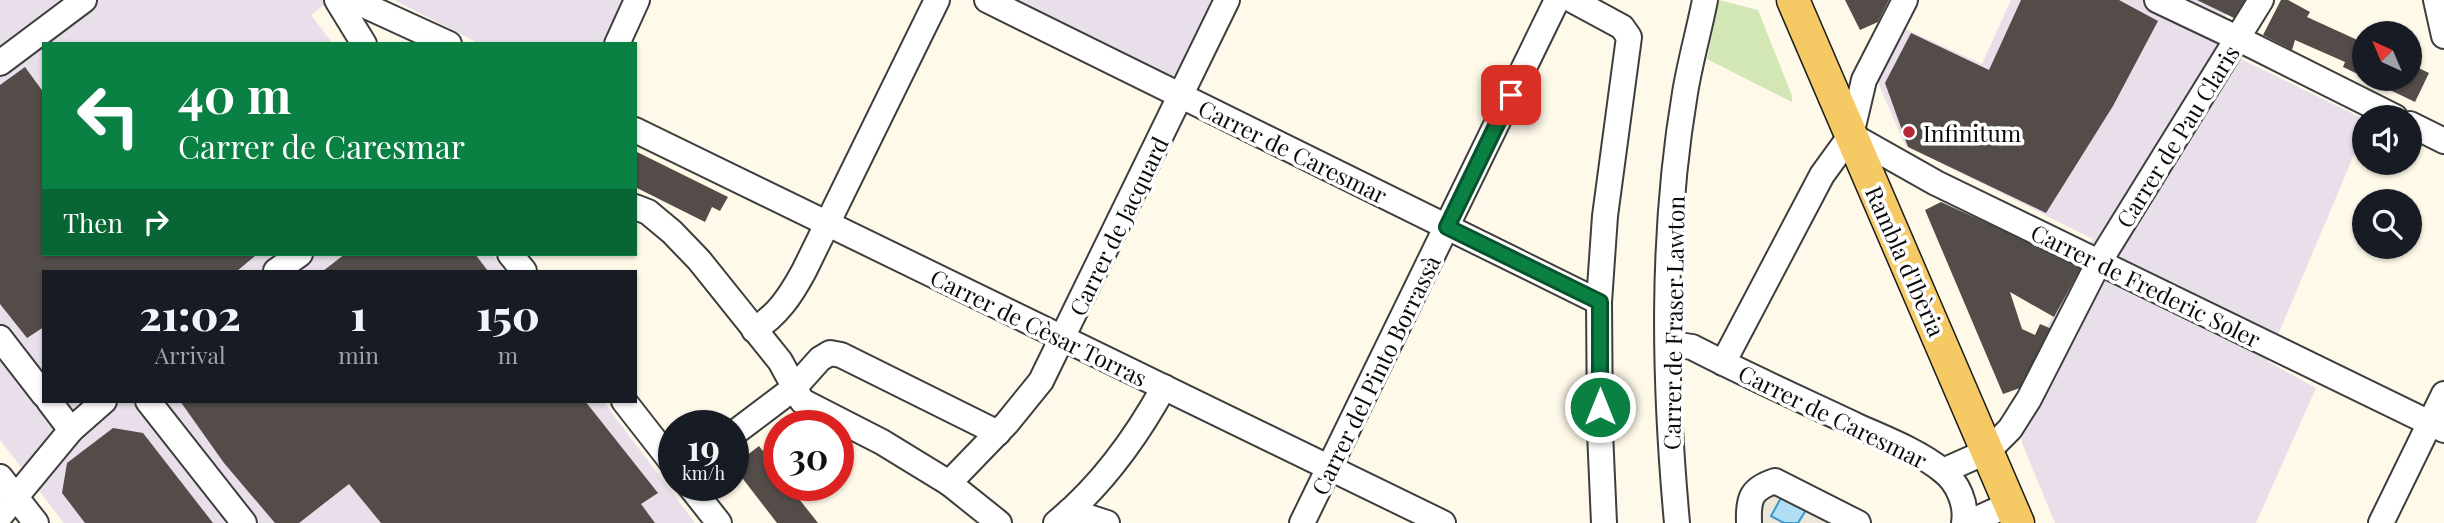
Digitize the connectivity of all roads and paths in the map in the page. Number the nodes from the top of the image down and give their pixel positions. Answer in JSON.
{"nodes":[{"id":1,"x":84,"y":0,"type":"edge"},
{"id":2,"x":337,"y":0,"type":"edge"},
{"id":3,"x":353,"y":0,"type":"edge"},
{"id":4,"x":637,"y":0,"type":"edge"},
{"id":5,"x":937,"y":0,"type":"edge"},
{"id":6,"x":987,"y":0,"type":"edge"},
{"id":7,"x":1227,"y":0,"type":"edge"},
{"id":8,"x":1557,"y":0,"type":"edge"},
{"id":9,"x":1572,"y":0,"type":"edge"},
{"id":10,"x":1705,"y":0,"type":"edge"},
{"id":11,"x":1793,"y":0,"type":"edge"},
{"id":12,"x":1905,"y":0,"type":"edge"},
{"id":13,"x":2157,"y":0,"type":"edge"},
{"id":14,"x":2261,"y":0,"type":"edge"},
{"id":15,"x":2436,"y":0,"type":"edge"},
{"id":16,"x":2444,"y":36,"type":"edge"},
{"id":17,"x":2237,"y":37,"type":"junction"},
{"id":18,"x":363,"y":42,"type":"edge"},
{"id":19,"x":445,"y":42,"type":"edge"},
{"id":20,"x":618,"y":42,"type":"edge"},
{"id":21,"x":0,"y":63,"type":"edge"},
{"id":22,"x":1181,"y":96,"type":"junction"},
{"id":23,"x":2371,"y":105,"type":"edge"},
{"id":24,"x":2422,"y":130,"type":"edge"},
{"id":25,"x":637,"y":131,"type":"edge"},
{"id":26,"x":1851,"y":135,"type":"junction"},
{"id":27,"x":2444,"y":141,"type":"edge"},
{"id":28,"x":637,"y":208,"type":"edge"},
{"id":29,"x":826,"y":224,"type":"junction"},
{"id":30,"x":1447,"y":227,"type":"junction"},
{"id":31,"x":297,"y":256,"type":"edge"},
{"id":32,"x":512,"y":256,"type":"edge"},
{"id":33,"x":2099,"y":262,"type":"junction"},
{"id":34,"x":277,"y":270,"type":"edge"},
{"id":35,"x":523,"y":270,"type":"edge"},
{"id":36,"x":1600,"y":302,"type":"junction"},
{"id":37,"x":754,"y":330,"type":"junction"},
{"id":38,"x":0,"y":338,"type":"edge"},
{"id":39,"x":1063,"y":339,"type":"junction"},
{"id":40,"x":1668,"y":348,"type":"junction"},
{"id":41,"x":1723,"y":363,"type":"junction"},
{"id":42,"x":1164,"y":387,"type":"junction"},
{"id":43,"x":794,"y":388,"type":"junction"},
{"id":44,"x":42,"y":391,"type":"edge"},
{"id":45,"x":2444,"y":394,"type":"edge"},
{"id":46,"x":50,"y":403,"type":"edge"},
{"id":47,"x":102,"y":403,"type":"edge"},
{"id":48,"x":150,"y":403,"type":"edge"},
{"id":49,"x":626,"y":403,"type":"edge"},
{"id":50,"x":749,"y":421,"type":"edge"},
{"id":51,"x":2437,"y":427,"type":"edge"},
{"id":52,"x":71,"y":430,"type":"junction"},
{"id":53,"x":998,"y":433,"type":"junction"},
{"id":54,"x":658,"y":445,"type":"edge"},
{"id":55,"x":1987,"y":451,"type":"junction"},
{"id":56,"x":1330,"y":467,"type":"junction"},
{"id":57,"x":1943,"y":471,"type":"junction"},
{"id":58,"x":948,"y":483,"type":"junction"},
{"id":59,"x":5,"y":496,"type":"edge"},
{"id":60,"x":702,"y":501,"type":"edge"},
{"id":61,"x":2014,"y":513,"type":"edge"},
{"id":62,"x":1063,"y":517,"type":"edge"},
{"id":63,"x":36,"y":523,"type":"edge"},
{"id":64,"x":243,"y":523,"type":"edge"},
{"id":65,"x":719,"y":523,"type":"edge"},
{"id":66,"x":999,"y":523,"type":"edge"},
{"id":67,"x":1107,"y":523,"type":"edge"},
{"id":68,"x":1302,"y":523,"type":"edge"},
{"id":69,"x":1443,"y":523,"type":"edge"},
{"id":70,"x":1604,"y":523,"type":"edge"},
{"id":71,"x":1677,"y":523,"type":"edge"},
{"id":72,"x":1749,"y":523,"type":"edge"},
{"id":73,"x":1858,"y":523,"type":"edge"},
{"id":74,"x":1966,"y":523,"type":"edge"},
{"id":75,"x":2381,"y":523,"type":"edge"}],
"edges":[{"from":1,"to":21,"type":"street"},
{"from":2,"to":18,"type":"street"},
{"from":3,"to":19,"type":"street"},
{"from":4,"to":20,"type":"street"},
{"from":5,"to":29,"type":"street"},
{"from":6,"to":22,"type":"street","name":"Carrer de Caresmar"},
{"from":7,"to":22,"type":"street","name":"Carrer de Jacquard"},
{"from":8,"to":30,"type":"street","name":"Carrer del Pinto Borrassà"},
{"from":9,"to":36,"type":"street"},
{"from":10,"to":40,"type":"street","name":"Carrer de Fraser Lawton"},
{"from":11,"to":26,"type":"main road","name":"Rambla d'Ibèria"},
{"from":12,"to":26,"type":"street"},
{"from":13,"to":17,"type":"street"},
{"from":14,"to":17,"type":"street","name":"Carrer de Pau Claris"},
{"from":15,"to":16,"type":"street"},
{"from":17,"to":23,"type":"street"},
{"from":17,"to":33,"type":"street","name":"Carrer de Pau Claris"},
{"from":22,"to":30,"type":"street","name":"Carrer de Caresmar"},
{"from":22,"to":39,"type":"street","name":"Carrer de Jacquard"},
{"from":24,"to":27,"type":"street"},
{"from":25,"to":29,"type":"street","name":"Carrer de Cèsar Torras"},
{"from":26,"to":33,"type":"street","name":"Carrer de Frederic Soler"},
{"from":26,"to":41,"type":"street"},
{"from":26,"to":55,"type":"main road","name":"Rambla d'Ibèria"},
{"from":28,"to":37,"type":"street"},
{"from":29,"to":37,"type":"street"},
{"from":29,"to":39,"type":"street","name":"Carrer de Cèsar Torras"},
{"from":30,"to":36,"type":"street","name":"Carrer de Caresmar"},
{"from":30,"to":56,"type":"street","name":"Carrer del Pinto Borrassà"},
{"from":31,"to":34,"type":"street"},
{"from":32,"to":35,"type":"street"},
{"from":33,"to":51,"type":"street","name":"Carrer de Frederic Soler"},
{"from":33,"to":55,"type":"street","name":"Carrer de Pau Claris"},
{"from":36,"to":70,"type":"street"},
{"from":37,"to":43,"type":"street"},
{"from":38,"to":44,"type":"street"},
{"from":39,"to":42,"type":"street","name":"Carrer de Cèsar Torras"},
{"from":39,"to":53,"type":"street","name":"Carrer de Jacquard"},
{"from":40,"to":41,"type":"street","name":"Carrer de Caresmar"},
{"from":40,"to":71,"type":"street","name":"Carrer de Fraser Lawton"},
{"from":41,"to":57,"type":"street","name":"Carrer de Caresmar"},
{"from":42,"to":56,"type":"street","name":"Carrer de Cèsar Torras"},
{"from":42,"to":62,"type":"street"},
{"from":43,"to":50,"type":"street"},
{"from":43,"to":53,"type":"street"},
{"from":43,"to":58,"type":"street"},
{"from":45,"to":51,"type":"street"},
{"from":46,"to":52,"type":"street"},
{"from":47,"to":52,"type":"street"},
{"from":48,"to":64,"type":"street"},
{"from":49,"to":54,"type":"street"},
{"from":51,"to":75,"type":"street"},
{"from":52,"to":59,"type":"street"},
{"from":53,"to":58,"type":"street","name":"Carrer de Jacquard"},
{"from":55,"to":57,"type":"street"},
{"from":55,"to":61,"type":"main road","name":"Rambla d'Ibèria"},
{"from":56,"to":68,"type":"street","name":"Carrer del Pinto Borrassà"},
{"from":56,"to":69,"type":"street","name":"Carrer de Cèsar Torras"},
{"from":57,"to":74,"type":"street"},
{"from":58,"to":66,"type":"street"},
{"from":59,"to":63,"type":"street"},
{"from":60,"to":65,"type":"street"},
{"from":61,"to":74,"type":"street"},
{"from":62,"to":67,"type":"street"},
{"from":72,"to":73,"type":"street"}]}
